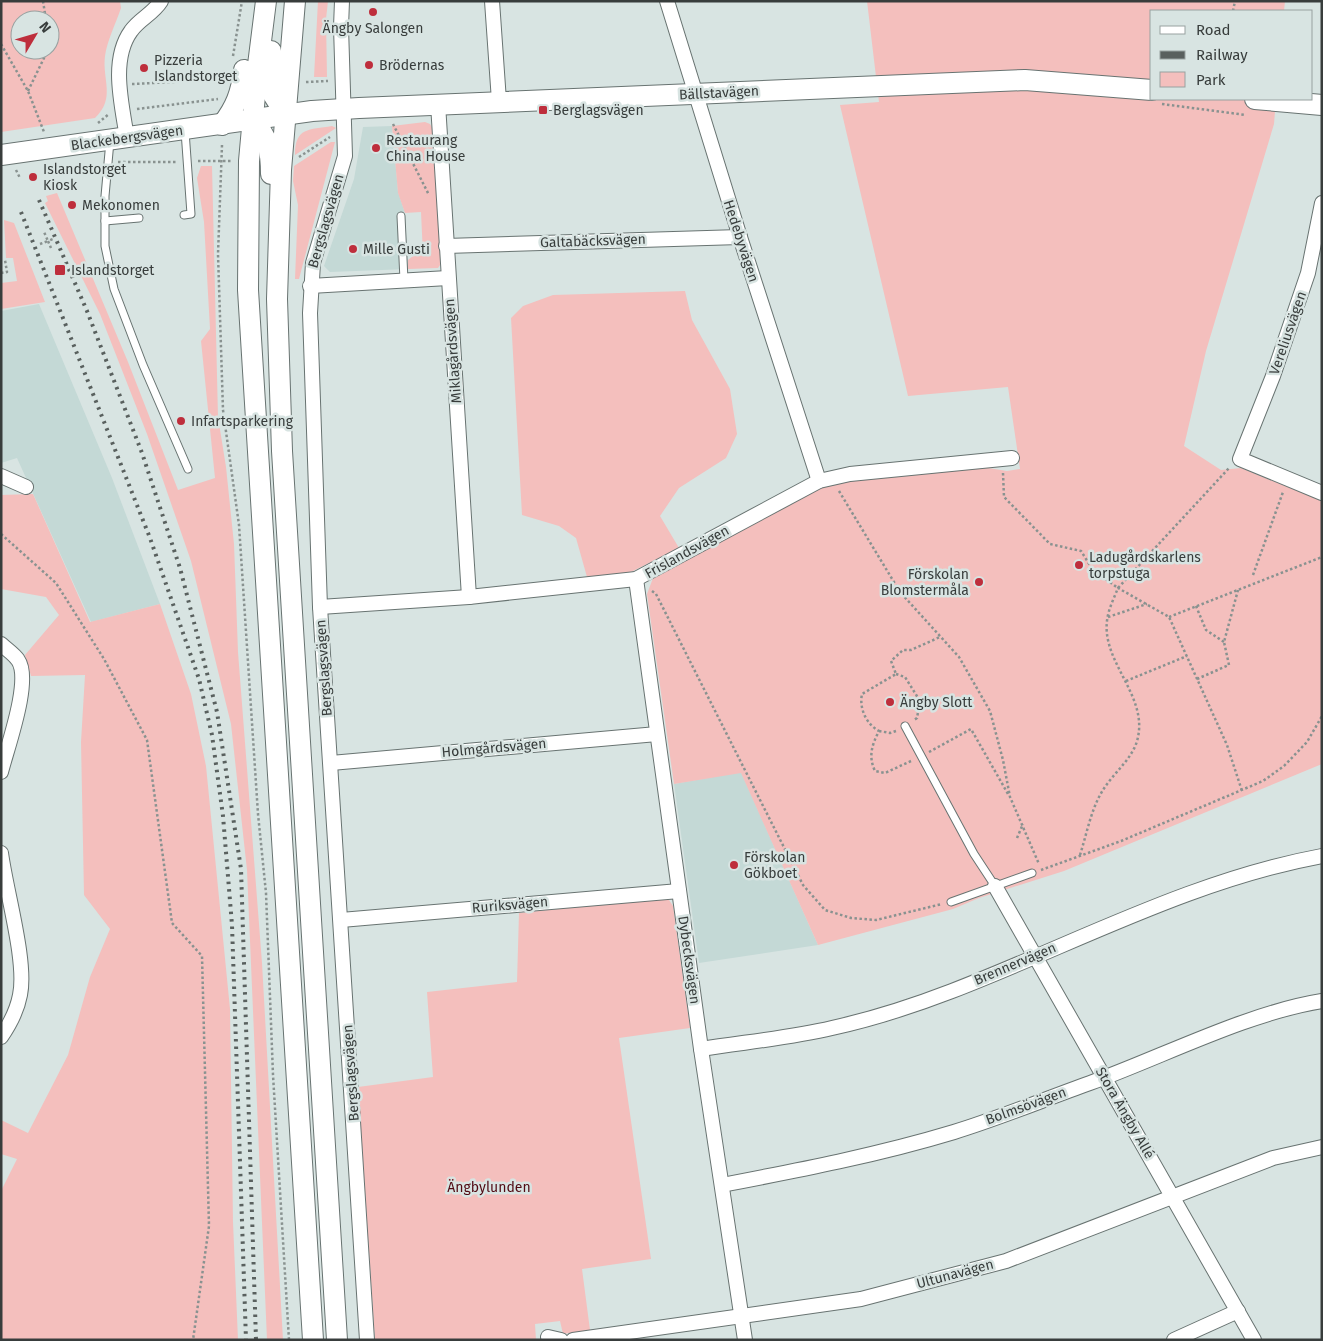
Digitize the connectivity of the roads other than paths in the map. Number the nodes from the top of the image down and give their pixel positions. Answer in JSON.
{"nodes":[{"id":1,"x":162,"y":1,"type":"edge"},
{"id":2,"x":253,"y":1,"type":"edge"},
{"id":3,"x":266,"y":1,"type":"edge"},
{"id":4,"x":275,"y":1,"type":"edge"},
{"id":5,"x":295,"y":1,"type":"edge"},
{"id":6,"x":342,"y":1,"type":"edge"},
{"id":7,"x":492,"y":1,"type":"edge"},
{"id":8,"x":667,"y":1,"type":"edge"},
{"id":9,"x":696,"y":95,"type":"junction"},
{"id":10,"x":1150,"y":95,"type":"edge"},
{"id":11,"x":499,"y":101,"type":"junction"},
{"id":12,"x":438,"y":104,"type":"junction"},
{"id":13,"x":1322,"y":104,"type":"edge"},
{"id":14,"x":1251,"y":107,"type":"edge"},
{"id":15,"x":344,"y":109,"type":"junction"},
{"id":16,"x":286,"y":115,"type":"junction"},
{"id":17,"x":252,"y":122,"type":"junction"},
{"id":18,"x":185,"y":130,"type":"junction"},
{"id":19,"x":222,"y":135,"type":"junction"},
{"id":20,"x":118,"y":139,"type":"junction"},
{"id":21,"x":1,"y":155,"type":"edge"},
{"id":22,"x":1322,"y":203,"type":"edge"},
{"id":23,"x":184,"y":215,"type":"dead end"},
{"id":24,"x":401,"y":216,"type":"dead end"},
{"id":25,"x":139,"y":218,"type":"dead end"},
{"id":26,"x":105,"y":221,"type":"junction"},
{"id":27,"x":740,"y":237,"type":"junction"},
{"id":28,"x":446,"y":246,"type":"junction"},
{"id":29,"x":448,"y":278,"type":"junction"},
{"id":30,"x":404,"y":280,"type":"junction"},
{"id":31,"x":310,"y":286,"type":"junction"},
{"id":32,"x":280,"y":379,"type":"junction"},
{"id":33,"x":1007,"y":458,"type":"road end"},
{"id":34,"x":188,"y":469,"type":"dead end"},
{"id":35,"x":1,"y":476,"type":"edge"},
{"id":36,"x":825,"y":479,"type":"junction"},
{"id":37,"x":26,"y":486,"type":"dead end"},
{"id":38,"x":1322,"y":494,"type":"edge"},
{"id":39,"x":636,"y":579,"type":"junction"},
{"id":40,"x":469,"y":597,"type":"junction"},
{"id":41,"x":320,"y":607,"type":"junction"},
{"id":42,"x":1,"y":644,"type":"edge"},
{"id":43,"x":905,"y":726,"type":"road end"},
{"id":44,"x":657,"y":734,"type":"junction"},
{"id":45,"x":331,"y":763,"type":"junction"},
{"id":46,"x":1,"y":772,"type":"edge"},
{"id":47,"x":1,"y":853,"type":"edge"},
{"id":48,"x":1322,"y":856,"type":"edge"},
{"id":49,"x":1032,"y":873,"type":"road end"},
{"id":50,"x":995,"y":886,"type":"junction"},
{"id":51,"x":679,"y":890,"type":"junction"},
{"id":52,"x":951,"y":902,"type":"road end"},
{"id":53,"x":341,"y":920,"type":"junction"},
{"id":54,"x":1035,"y":955,"type":"junction"},
{"id":55,"x":1322,"y":1001,"type":"edge"},
{"id":56,"x":1,"y":1037,"type":"edge"},
{"id":57,"x":701,"y":1049,"type":"junction"},
{"id":58,"x":1105,"y":1078,"type":"junction"},
{"id":59,"x":1322,"y":1147,"type":"edge"},
{"id":60,"x":722,"y":1185,"type":"junction"},
{"id":61,"x":1174,"y":1198,"type":"junction"},
{"id":62,"x":1238,"y":1311,"type":"junction"},
{"id":63,"x":742,"y":1317,"type":"junction"},
{"id":64,"x":312,"y":1340,"type":"edge"},
{"id":65,"x":337,"y":1340,"type":"edge"},
{"id":66,"x":367,"y":1340,"type":"edge"},
{"id":67,"x":573,"y":1340,"type":"edge"},
{"id":68,"x":745,"y":1340,"type":"edge"},
{"id":69,"x":1174,"y":1340,"type":"edge"},
{"id":70,"x":1254,"y":1340,"type":"edge"}],
"edges":[{"from":1,"to":20,"type":"street"},
{"from":2,"to":19,"type":"main road"},
{"from":3,"to":17,"type":"main road"},
{"from":4,"to":16,"type":"main road"},
{"from":5,"to":16,"type":"main road"},
{"from":6,"to":15,"type":"street","name":"Bergslagsvägen"},
{"from":7,"to":11,"type":"street"},
{"from":8,"to":9,"type":"street","name":"Hedebyvägen"},
{"from":9,"to":10,"type":"main road","name":"Bällstavägen"},
{"from":9,"to":11,"type":"main road","name":"Bällstavägen"},
{"from":9,"to":27,"type":"street","name":"Hedebyvägen"},
{"from":11,"to":12,"type":"main road","name":"Bällstavägen"},
{"from":12,"to":15,"type":"main road","name":"Bällstavägen"},
{"from":12,"to":28,"type":"street","name":"Miklagårdsvägen"},
{"from":13,"to":14,"type":"main road"},
{"from":15,"to":16,"type":"main road","name":"Bällstavägen"},
{"from":15,"to":31,"type":"street","name":"Bergslagsvägen"},
{"from":16,"to":17,"type":"main road","name":"Bällstavägen"},
{"from":16,"to":32,"type":"main road"},
{"from":17,"to":19,"type":"main road","name":"Blackebergsvägen"},
{"from":17,"to":32,"type":"main road"},
{"from":17,"to":64,"type":"main road"},
{"from":18,"to":19,"type":"main road","name":"Blackebergsvägen"},
{"from":18,"to":20,"type":"main road","name":"Blackebergsvägen"},
{"from":18,"to":23,"type":"lane"},
{"from":20,"to":21,"type":"main road","name":"Blackebergsvägen"},
{"from":20,"to":26,"type":"lane"},
{"from":22,"to":38,"type":"street","name":"Vereliusvägen"},
{"from":24,"to":30,"type":"lane"},
{"from":25,"to":26,"type":"lane"},
{"from":26,"to":34,"type":"lane"},
{"from":27,"to":28,"type":"street","name":"Galtabäcksvägen"},
{"from":27,"to":36,"type":"street","name":"Hedebyvägen"},
{"from":28,"to":29,"type":"street","name":"Miklagårdsvägen"},
{"from":29,"to":30,"type":"street"},
{"from":29,"to":40,"type":"street","name":"Miklagårdsvägen"},
{"from":30,"to":31,"type":"street"},
{"from":31,"to":41,"type":"street","name":"Bergslagsvägen"},
{"from":32,"to":65,"type":"main road"},
{"from":33,"to":36,"type":"street","name":"Frislandsvägen"},
{"from":35,"to":37,"type":"street"},
{"from":36,"to":39,"type":"street","name":"Frislandsvägen"},
{"from":39,"to":40,"type":"street","name":"Frislandsvägen"},
{"from":39,"to":44,"type":"street","name":"Dybecksvägen"},
{"from":40,"to":41,"type":"street","name":"Frislandsvägen"},
{"from":41,"to":45,"type":"street","name":"Bergslagsvägen"},
{"from":42,"to":46,"type":"street"},
{"from":43,"to":50,"type":"lane"},
{"from":44,"to":45,"type":"street","name":"Holmgårdsvägen"},
{"from":44,"to":51,"type":"street","name":"Dybecksvägen"},
{"from":45,"to":53,"type":"street","name":"Bergslagsvägen"},
{"from":47,"to":56,"type":"street"},
{"from":48,"to":54,"type":"street","name":"Brennervägen"},
{"from":49,"to":50,"type":"lane"},
{"from":50,"to":52,"type":"lane"},
{"from":50,"to":54,"type":"street","name":"Stora Ängby Allé"},
{"from":51,"to":53,"type":"street","name":"Ruriksvägen"},
{"from":51,"to":57,"type":"street","name":"Dybecksvägen"},
{"from":53,"to":66,"type":"street","name":"Bergslagsvägen"},
{"from":54,"to":57,"type":"street","name":"Brennervägen"},
{"from":54,"to":58,"type":"street","name":"Stora Ängby Allé"},
{"from":55,"to":58,"type":"street","name":"Bolmsövägen"},
{"from":57,"to":60,"type":"street","name":"Dybecksvägen"},
{"from":58,"to":60,"type":"street","name":"Bolmsövägen"},
{"from":58,"to":61,"type":"street","name":"Stora Ängby Allé"},
{"from":59,"to":61,"type":"street","name":"Ultunavägen"},
{"from":60,"to":63,"type":"street","name":"Dybecksvägen"},
{"from":61,"to":62,"type":"street","name":"Stora Ängby Allé"},
{"from":61,"to":63,"type":"street","name":"Ultunavägen"},
{"from":62,"to":69,"type":"street"},
{"from":62,"to":70,"type":"street","name":"Stora Ängby Allé"},
{"from":63,"to":67,"type":"street","name":"Ultunavägen"},
{"from":63,"to":68,"type":"street","name":"Dybecksvägen"}]}
